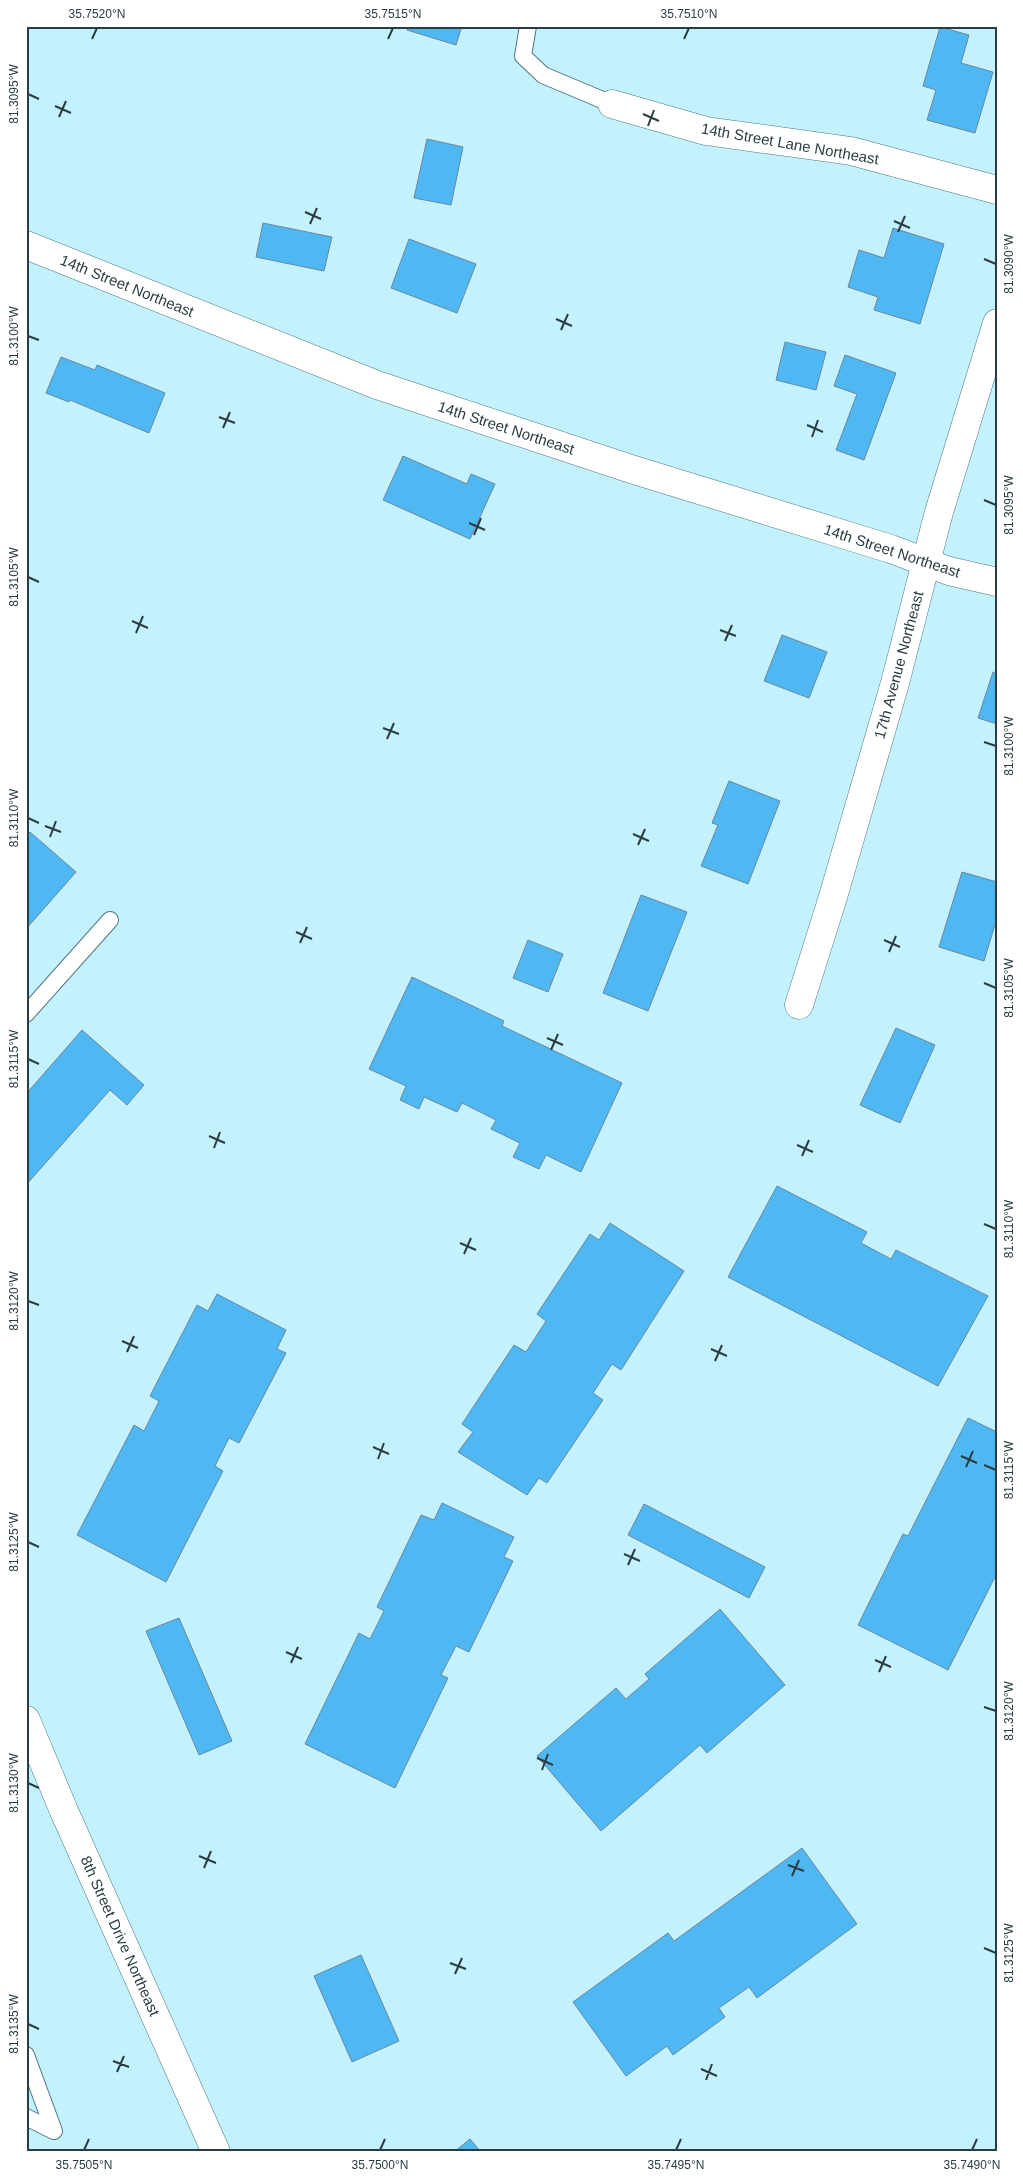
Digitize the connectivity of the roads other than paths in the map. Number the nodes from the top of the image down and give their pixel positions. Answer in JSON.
{"nodes":[{"id":1,"x":528,"y":26,"type":"edge"},
{"id":2,"x":612,"y":104,"type":"joint"},
{"id":3,"x":997,"y":190,"type":"edge"},
{"id":4,"x":26,"y":245,"type":"edge"},
{"id":5,"x":997,"y":323,"type":"edge"},
{"id":6,"x":926,"y":562,"type":"junction"},
{"id":7,"x":997,"y":582,"type":"edge"},
{"id":8,"x":110,"y":920,"type":"dead end"},
{"id":9,"x":798,"y":1005,"type":"dead end"},
{"id":10,"x":26,"y":1014,"type":"edge"},
{"id":11,"x":26,"y":1720,"type":"edge"},
{"id":12,"x":26,"y":2055,"type":"edge"},
{"id":13,"x":26,"y":2117,"type":"edge"},
{"id":14,"x":216,"y":2152,"type":"edge"}],
"edges":[{"from":1,"to":2,"type":"lane"},
{"from":2,"to":3,"type":"street","name":"14th Street Lane Northeast"},
{"from":4,"to":6,"type":"street","name":"14th Street Northeast"},
{"from":5,"to":6,"type":"street","name":"17th Avenue Northeast"},
{"from":6,"to":7,"type":"street","name":"14th Street Northeast"},
{"from":6,"to":9,"type":"street","name":"17th Avenue Northeast"},
{"from":8,"to":10,"type":"lane"},
{"from":11,"to":14,"type":"street","name":"8th Street Drive Northeast"},
{"from":12,"to":13,"type":"lane"}]}
